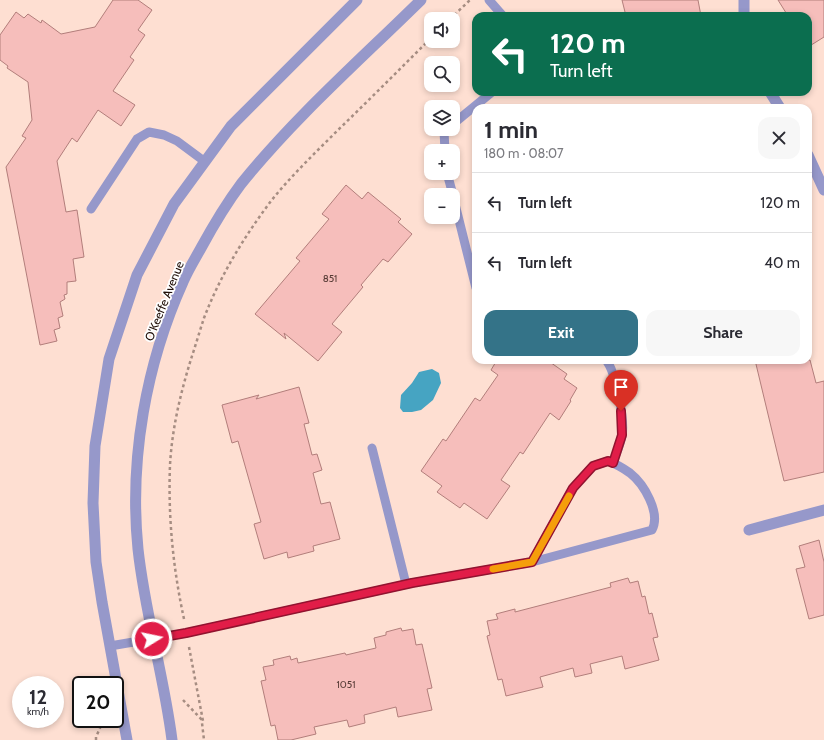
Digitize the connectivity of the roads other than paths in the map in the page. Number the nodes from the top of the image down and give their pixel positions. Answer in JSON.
{"nodes":[{"id":1,"x":357,"y":0,"type":"edge"},
{"id":2,"x":420,"y":0,"type":"edge"},
{"id":3,"x":489,"y":0,"type":"edge"},
{"id":4,"x":744,"y":0,"type":"edge"},
{"id":5,"x":500,"y":12,"type":"edge"},
{"id":6,"x":744,"y":12,"type":"edge"},
{"id":7,"x":487,"y":96,"type":"edge"},
{"id":8,"x":477,"y":104,"type":"edge"},
{"id":9,"x":472,"y":108,"type":"edge"},
{"id":10,"x":460,"y":118,"type":"edge"},
{"id":11,"x":204,"y":161,"type":"junction"},
{"id":12,"x":812,"y":164,"type":"edge"},
{"id":13,"x":824,"y":190,"type":"edge"},
{"id":14,"x":91,"y":208,"type":"dead end"},
{"id":15,"x":460,"y":223,"type":"edge"},
{"id":16,"x":472,"y":272,"type":"edge"},
{"id":17,"x":610,"y":364,"type":"edge"},
{"id":18,"x":372,"y":448,"type":"dead end"},
{"id":19,"x":613,"y":463,"type":"junction"},
{"id":20,"x":824,"y":510,"type":"edge"},
{"id":21,"x":749,"y":530,"type":"dead end"},
{"id":22,"x":532,"y":562,"type":"junction"},
{"id":23,"x":406,"y":584,"type":"junction"},
{"id":24,"x":152,"y":639,"type":"junction"},
{"id":25,"x":110,"y":646,"type":"junction"},
{"id":26,"x":127,"y":740,"type":"edge"},
{"id":27,"x":172,"y":740,"type":"edge"}],
"edges":[{"from":1,"to":11,"type":"street"},
{"from":2,"to":24,"type":"street","name":"O'Keeffe Avenue"},
{"from":3,"to":5,"type":"lane"},
{"from":4,"to":6,"type":"street"},
{"from":7,"to":8,"type":"lane"},
{"from":9,"to":10,"type":"lane"},
{"from":11,"to":14,"type":"lane"},
{"from":11,"to":25,"type":"street"},
{"from":12,"to":13,"type":"street"},
{"from":15,"to":16,"type":"lane"},
{"from":17,"to":19,"type":"lane"},
{"from":18,"to":23,"type":"lane"},
{"from":19,"to":22,"type":"lane"},
{"from":19,"to":22,"type":"lane"},
{"from":20,"to":21,"type":"street"},
{"from":22,"to":23,"type":"lane"},
{"from":23,"to":24,"type":"lane"},
{"from":24,"to":25,"type":"lane"},
{"from":24,"to":27,"type":"street","name":"O'Keeffe Avenue"},
{"from":25,"to":26,"type":"street"}]}
